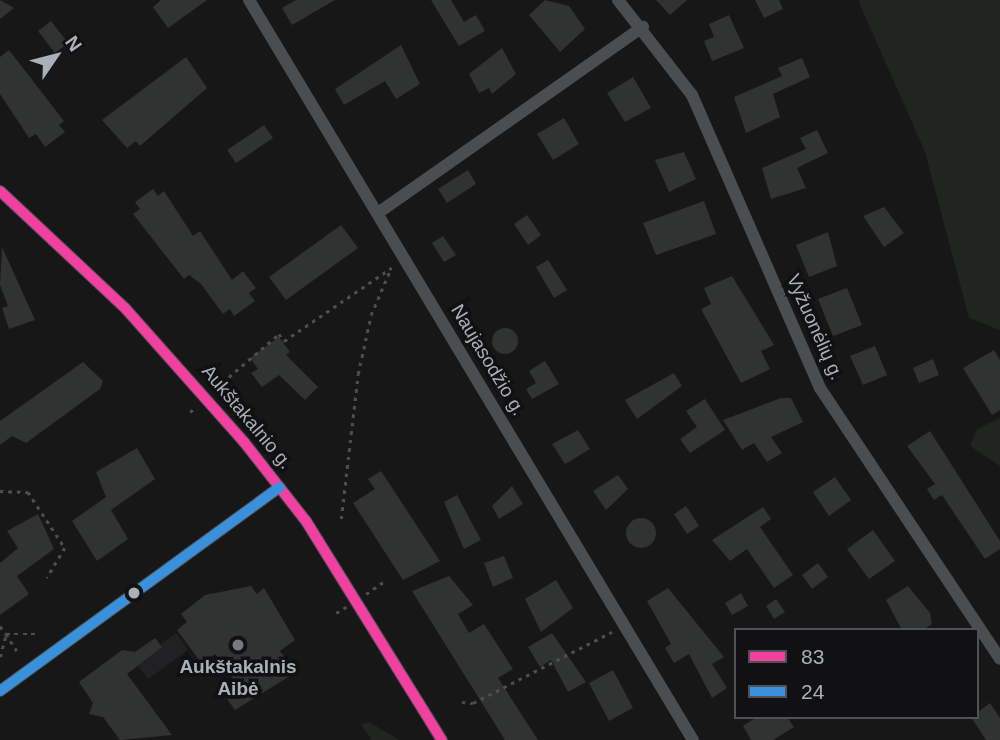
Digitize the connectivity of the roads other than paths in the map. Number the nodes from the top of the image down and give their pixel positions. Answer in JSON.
{"nodes":[{"id":1,"x":249,"y":0,"type":"edge"},
{"id":2,"x":618,"y":0,"type":"edge"},
{"id":3,"x":643,"y":27,"type":"junction"},
{"id":4,"x":0,"y":191,"type":"edge"},
{"id":5,"x":378,"y":214,"type":"junction"},
{"id":6,"x":280,"y":487,"type":"junction"},
{"id":7,"x":1000,"y":659,"type":"edge"},
{"id":8,"x":0,"y":691,"type":"edge"},
{"id":9,"x":442,"y":740,"type":"edge"},
{"id":10,"x":692,"y":740,"type":"edge"}],
"edges":[{"from":1,"to":5,"type":"street","name":"Naujasodžio g."},
{"from":2,"to":3,"type":"street","name":"Vyžuonėlių g."},
{"from":3,"to":5,"type":"street"},
{"from":3,"to":7,"type":"street","name":"Vyžuonėlių g."},
{"from":4,"to":6,"type":"street","name":"Aukštakalnio g."},
{"from":5,"to":10,"type":"street","name":"Naujasodžio g."},
{"from":6,"to":8,"type":"street"},
{"from":6,"to":9,"type":"street","name":"Aukštakalnio g."}]}
